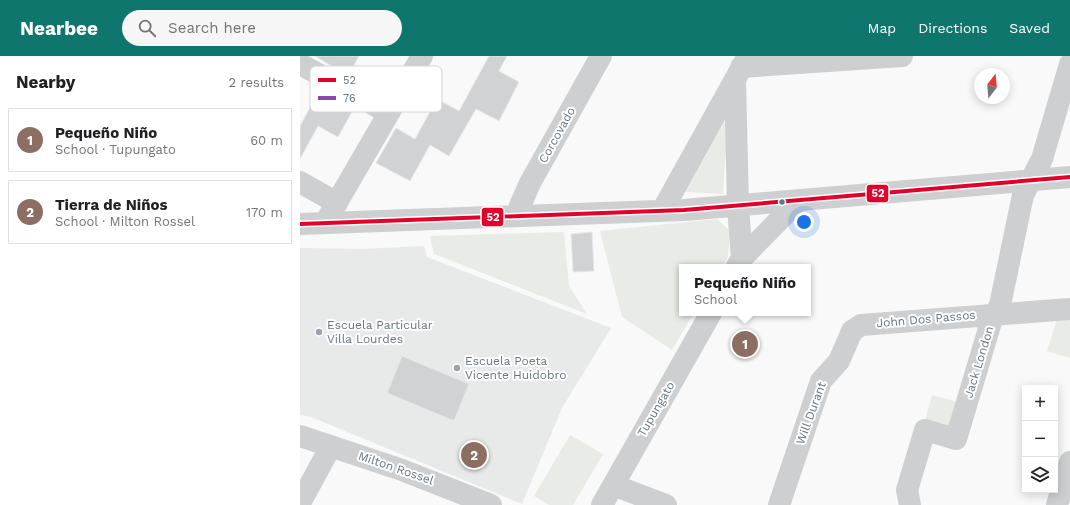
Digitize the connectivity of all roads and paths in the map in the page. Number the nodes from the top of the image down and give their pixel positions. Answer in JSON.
{"nodes":[{"id":1,"x":422,"y":56,"type":"edge"},
{"id":2,"x":602,"y":56,"type":"edge"},
{"id":3,"x":902,"y":56,"type":"edge"},
{"id":4,"x":829,"y":59,"type":"edge"},
{"id":5,"x":300,"y":64,"type":"edge"},
{"id":6,"x":1070,"y":64,"type":"edge"},
{"id":7,"x":416,"y":66,"type":"edge"},
{"id":8,"x":741,"y":68,"type":"edge"},
{"id":9,"x":310,"y":70,"type":"edge"},
{"id":10,"x":389,"y":113,"type":"edge"},
{"id":11,"x":1070,"y":177,"type":"edge"},
{"id":12,"x":1031,"y":181,"type":"junction"},
{"id":13,"x":300,"y":182,"type":"edge"},
{"id":14,"x":798,"y":202,"type":"junction"},
{"id":15,"x":337,"y":203,"type":"junction"},
{"id":16,"x":738,"y":207,"type":"junction"},
{"id":17,"x":662,"y":211,"type":"junction"},
{"id":18,"x":516,"y":216,"type":"junction"},
{"id":19,"x":325,"y":223,"type":"junction"},
{"id":20,"x":300,"y":224,"type":"edge"},
{"id":21,"x":739,"y":263,"type":"edge"},
{"id":22,"x":1070,"y":309,"type":"edge"},
{"id":23,"x":996,"y":314,"type":"junction"},
{"id":24,"x":709,"y":316,"type":"edge"},
{"id":25,"x":854,"y":328,"type":"joint"},
{"id":26,"x":300,"y":436,"type":"edge"},
{"id":27,"x":331,"y":446,"type":"junction"},
{"id":28,"x":1070,"y":462,"type":"edge"},
{"id":29,"x":613,"y":485,"type":"junction"},
{"id":30,"x":455,"y":498,"type":"edge"},
{"id":31,"x":300,"y":503,"type":"edge"},
{"id":32,"x":491,"y":505,"type":"edge"},
{"id":33,"x":602,"y":505,"type":"edge"},
{"id":34,"x":666,"y":505,"type":"edge"},
{"id":35,"x":779,"y":505,"type":"edge"},
{"id":36,"x":910,"y":505,"type":"edge"},
{"id":37,"x":1057,"y":505,"type":"edge"}],
"edges":[{"from":1,"to":7,"type":"street"},
{"from":2,"to":18,"type":"street","name":"Corcovado"},
{"from":3,"to":4,"type":"street"},
{"from":4,"to":8,"type":"street"},
{"from":5,"to":9,"type":"street"},
{"from":6,"to":12,"type":"street","name":"Jack London"},
{"from":8,"to":16,"type":"street"},
{"from":8,"to":17,"type":"street"},
{"from":10,"to":15,"type":"street"},
{"from":11,"to":12,"type":"street"},
{"from":12,"to":14,"type":"street"},
{"from":12,"to":23,"type":"street","name":"Jack London"},
{"from":13,"to":15,"type":"street"},
{"from":14,"to":16,"type":"street"},
{"from":14,"to":21,"type":"street"},
{"from":15,"to":19,"type":"street"},
{"from":16,"to":17,"type":"street"},
{"from":16,"to":21,"type":"street"},
{"from":17,"to":18,"type":"street"},
{"from":18,"to":19,"type":"street"},
{"from":19,"to":20,"type":"street"},
{"from":22,"to":23,"type":"street","name":"John Dos Passos"},
{"from":23,"to":25,"type":"street","name":"John Dos Passos"},
{"from":23,"to":36,"type":"street","name":"Jack London"},
{"from":24,"to":29,"type":"street","name":"Tupungato"},
{"from":25,"to":35,"type":"street","name":"Will Durant"},
{"from":26,"to":27,"type":"street","name":"Milton Rossel"},
{"from":27,"to":30,"type":"street","name":"Milton Rossel"},
{"from":27,"to":31,"type":"street"},
{"from":28,"to":37,"type":"street"},
{"from":29,"to":33,"type":"street","name":"Tupungato"},
{"from":29,"to":34,"type":"street"},
{"from":30,"to":32,"type":"street","name":"Milton Rossel"}]}
